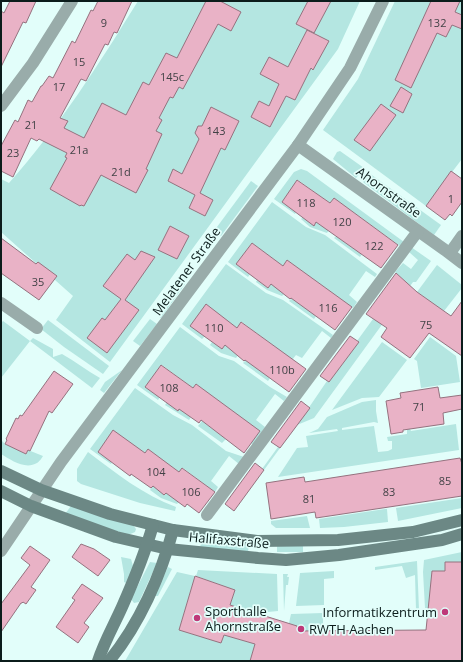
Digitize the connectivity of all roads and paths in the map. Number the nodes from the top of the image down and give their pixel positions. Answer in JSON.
{"nodes":[{"id":1,"x":72,"y":1,"type":"edge"},
{"id":2,"x":383,"y":1,"type":"edge"},
{"id":3,"x":1,"y":106,"type":"edge"},
{"id":4,"x":298,"y":145,"type":"junction"},
{"id":5,"x":418,"y":231,"type":"junction"},
{"id":6,"x":462,"y":236,"type":"edge"},
{"id":7,"x":450,"y":253,"type":"junction"},
{"id":8,"x":462,"y":263,"type":"edge"},
{"id":9,"x":1,"y":303,"type":"edge"},
{"id":10,"x":37,"y":328,"type":"dead end"},
{"id":11,"x":1,"y":471,"type":"edge"},
{"id":12,"x":41,"y":490,"type":"junction"},
{"id":13,"x":1,"y":491,"type":"edge"},
{"id":14,"x":32,"y":506,"type":"junction"},
{"id":15,"x":207,"y":515,"type":"dead end"},
{"id":16,"x":462,"y":520,"type":"edge"},
{"id":17,"x":153,"y":525,"type":"junction"},
{"id":18,"x":173,"y":530,"type":"junction"},
{"id":19,"x":462,"y":534,"type":"edge"},
{"id":20,"x":148,"y":544,"type":"junction"},
{"id":21,"x":168,"y":549,"type":"junction"},
{"id":22,"x":1,"y":551,"type":"edge"},
{"id":23,"x":98,"y":661,"type":"edge"},
{"id":24,"x":110,"y":661,"type":"edge"}],
"edges":[{"from":1,"to":3,"type":"street"},
{"from":2,"to":4,"type":"street","name":"Melatener Straße"},
{"from":4,"to":5,"type":"street","name":"Ahornstraße"},
{"from":4,"to":12,"type":"street","name":"Melatener Straße"},
{"from":5,"to":7,"type":"street","name":"Ahornstraße"},
{"from":5,"to":15,"type":"street"},
{"from":6,"to":7,"type":"street"},
{"from":7,"to":8,"type":"street","name":"Ahornstraße"},
{"from":9,"to":10,"type":"street"},
{"from":11,"to":12,"type":"main road","name":"Halifaxstraße"},
{"from":12,"to":14,"type":"street","name":"Melatener Straße"},
{"from":12,"to":17,"type":"main road","name":"Halifaxstraße"},
{"from":13,"to":14,"type":"main road","name":"Halifaxstraße"},
{"from":14,"to":20,"type":"main road","name":"Halifaxstraße"},
{"from":14,"to":22,"type":"street","name":"Melatener Straße"},
{"from":16,"to":18,"type":"main road","name":"Halifaxstraße"},
{"from":17,"to":18,"type":"main road","name":"Halifaxstraße"},
{"from":17,"to":20,"type":"main road"},
{"from":18,"to":21,"type":"main road"},
{"from":19,"to":21,"type":"main road","name":"Halifaxstraße"},
{"from":20,"to":21,"type":"main road","name":"Halifaxstraße"},
{"from":20,"to":23,"type":"main road"},
{"from":21,"to":24,"type":"main road"}]}
